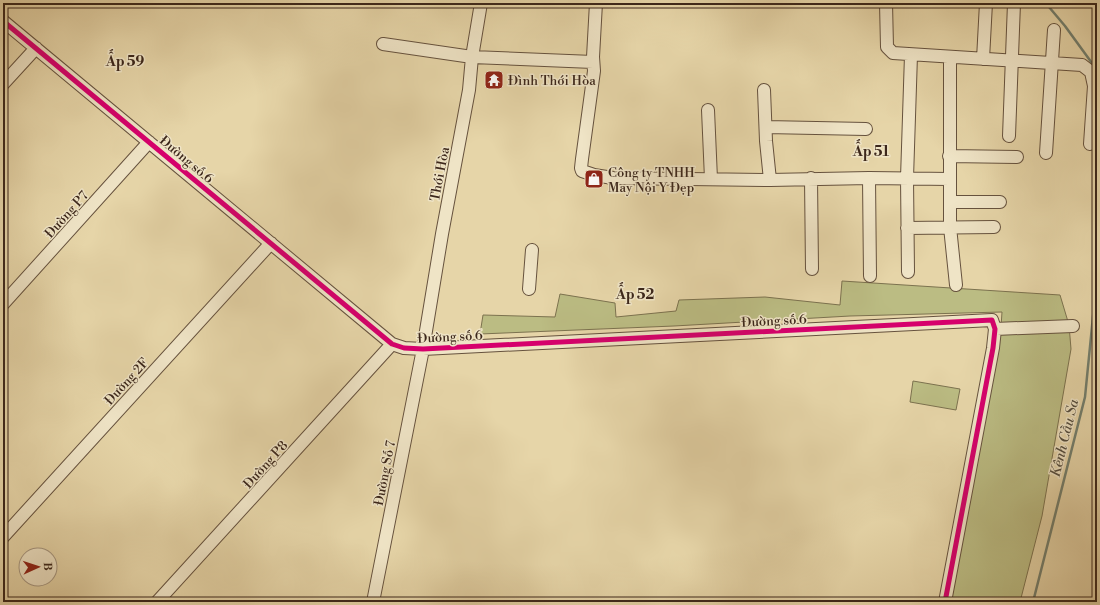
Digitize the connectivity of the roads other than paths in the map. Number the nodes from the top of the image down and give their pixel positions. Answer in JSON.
{"nodes":[{"id":1,"x":481,"y":3,"type":"edge"},
{"id":2,"x":596,"y":3,"type":"edge"},
{"id":3,"x":886,"y":3,"type":"edge"},
{"id":4,"x":986,"y":3,"type":"edge"},
{"id":5,"x":1014,"y":3,"type":"edge"},
{"id":6,"x":3,"y":21,"type":"edge"},
{"id":7,"x":1054,"y":30,"type":"dead end"},
{"id":8,"x":383,"y":44,"type":"dead end"},
{"id":9,"x":36,"y":48,"type":"junction"},
{"id":10,"x":911,"y":55,"type":"junction"},
{"id":11,"x":472,"y":57,"type":"junction"},
{"id":12,"x":950,"y":57,"type":"junction"},
{"id":13,"x":983,"y":59,"type":"junction"},
{"id":14,"x":1012,"y":60,"type":"junction"},
{"id":15,"x":593,"y":62,"type":"junction"},
{"id":16,"x":1052,"y":63,"type":"junction"},
{"id":17,"x":3,"y":84,"type":"edge"},
{"id":18,"x":764,"y":90,"type":"dead end"},
{"id":19,"x":708,"y":110,"type":"dead end"},
{"id":20,"x":766,"y":128,"type":"junction"},
{"id":21,"x":866,"y":129,"type":"dead end"},
{"id":22,"x":1009,"y":136,"type":"dead end"},
{"id":23,"x":149,"y":142,"type":"junction"},
{"id":24,"x":1090,"y":144,"type":"dead end"},
{"id":25,"x":1046,"y":153,"type":"dead end"},
{"id":26,"x":950,"y":156,"type":"junction"},
{"id":27,"x":1017,"y":156,"type":"dead end"},
{"id":28,"x":811,"y":178,"type":"junction"},
{"id":29,"x":869,"y":178,"type":"junction"},
{"id":30,"x":907,"y":178,"type":"junction"},
{"id":31,"x":711,"y":179,"type":"junction"},
{"id":32,"x":950,"y":179,"type":"junction"},
{"id":33,"x":770,"y":180,"type":"junction"},
{"id":34,"x":950,"y":202,"type":"junction"},
{"id":35,"x":1000,"y":202,"type":"dead end"},
{"id":36,"x":950,"y":227,"type":"junction"},
{"id":37,"x":907,"y":228,"type":"junction"},
{"id":38,"x":994,"y":228,"type":"dead end"},
{"id":39,"x":271,"y":243,"type":"junction"},
{"id":40,"x":532,"y":250,"type":"dead end"},
{"id":41,"x":812,"y":269,"type":"dead end"},
{"id":42,"x":908,"y":272,"type":"dead end"},
{"id":43,"x":870,"y":276,"type":"dead end"},
{"id":44,"x":956,"y":285,"type":"dead end"},
{"id":45,"x":529,"y":289,"type":"dead end"},
{"id":46,"x":3,"y":304,"type":"edge"},
{"id":47,"x":993,"y":324,"type":"junction"},
{"id":48,"x":1073,"y":326,"type":"dead end"},
{"id":49,"x":392,"y":344,"type":"junction"},
{"id":50,"x":423,"y":350,"type":"junction"},
{"id":51,"x":3,"y":537,"type":"edge"},
{"id":52,"x":157,"y":602,"type":"edge"},
{"id":53,"x":373,"y":602,"type":"edge"},
{"id":54,"x":945,"y":602,"type":"edge"}],
"edges":[{"from":1,"to":11,"type":"street","name":"Thới Hòa"},
{"from":2,"to":15,"type":"street"},
{"from":3,"to":10,"type":"street"},
{"from":4,"to":13,"type":"street"},
{"from":5,"to":14,"type":"street"},
{"from":6,"to":9,"type":"street","name":"Đường số 6"},
{"from":7,"to":16,"type":"street"},
{"from":8,"to":11,"type":"street"},
{"from":9,"to":17,"type":"street"},
{"from":9,"to":23,"type":"street","name":"Đường số 6"},
{"from":10,"to":12,"type":"street"},
{"from":10,"to":30,"type":"street"},
{"from":11,"to":15,"type":"street"},
{"from":11,"to":50,"type":"street","name":"Thới Hòa"},
{"from":12,"to":13,"type":"street"},
{"from":12,"to":26,"type":"street"},
{"from":13,"to":14,"type":"street"},
{"from":14,"to":16,"type":"street"},
{"from":14,"to":22,"type":"street"},
{"from":15,"to":31,"type":"street"},
{"from":16,"to":24,"type":"street"},
{"from":16,"to":25,"type":"street"},
{"from":18,"to":20,"type":"street"},
{"from":19,"to":31,"type":"street"},
{"from":20,"to":21,"type":"street"},
{"from":20,"to":33,"type":"street"},
{"from":23,"to":39,"type":"street","name":"Đường số 6"},
{"from":23,"to":46,"type":"street","name":"Đường P7"},
{"from":26,"to":27,"type":"street"},
{"from":26,"to":32,"type":"street"},
{"from":28,"to":29,"type":"street"},
{"from":28,"to":33,"type":"street"},
{"from":28,"to":41,"type":"street"},
{"from":29,"to":30,"type":"street"},
{"from":29,"to":43,"type":"street"},
{"from":30,"to":32,"type":"street"},
{"from":30,"to":37,"type":"street"},
{"from":31,"to":33,"type":"street"},
{"from":32,"to":34,"type":"street"},
{"from":34,"to":35,"type":"street"},
{"from":34,"to":36,"type":"street"},
{"from":36,"to":37,"type":"street"},
{"from":36,"to":38,"type":"street"},
{"from":36,"to":44,"type":"street"},
{"from":37,"to":42,"type":"street"},
{"from":39,"to":49,"type":"street","name":"Đường số 6"},
{"from":39,"to":51,"type":"street","name":"Đường 2F"},
{"from":40,"to":45,"type":"street"},
{"from":47,"to":48,"type":"street","name":"Đường số 6"},
{"from":47,"to":50,"type":"street","name":"Đường số 6"},
{"from":47,"to":54,"type":"street"},
{"from":49,"to":50,"type":"street","name":"Đường số 6"},
{"from":49,"to":52,"type":"street","name":"Đường P8"},
{"from":50,"to":53,"type":"street","name":"Đường Số 7"}]}
